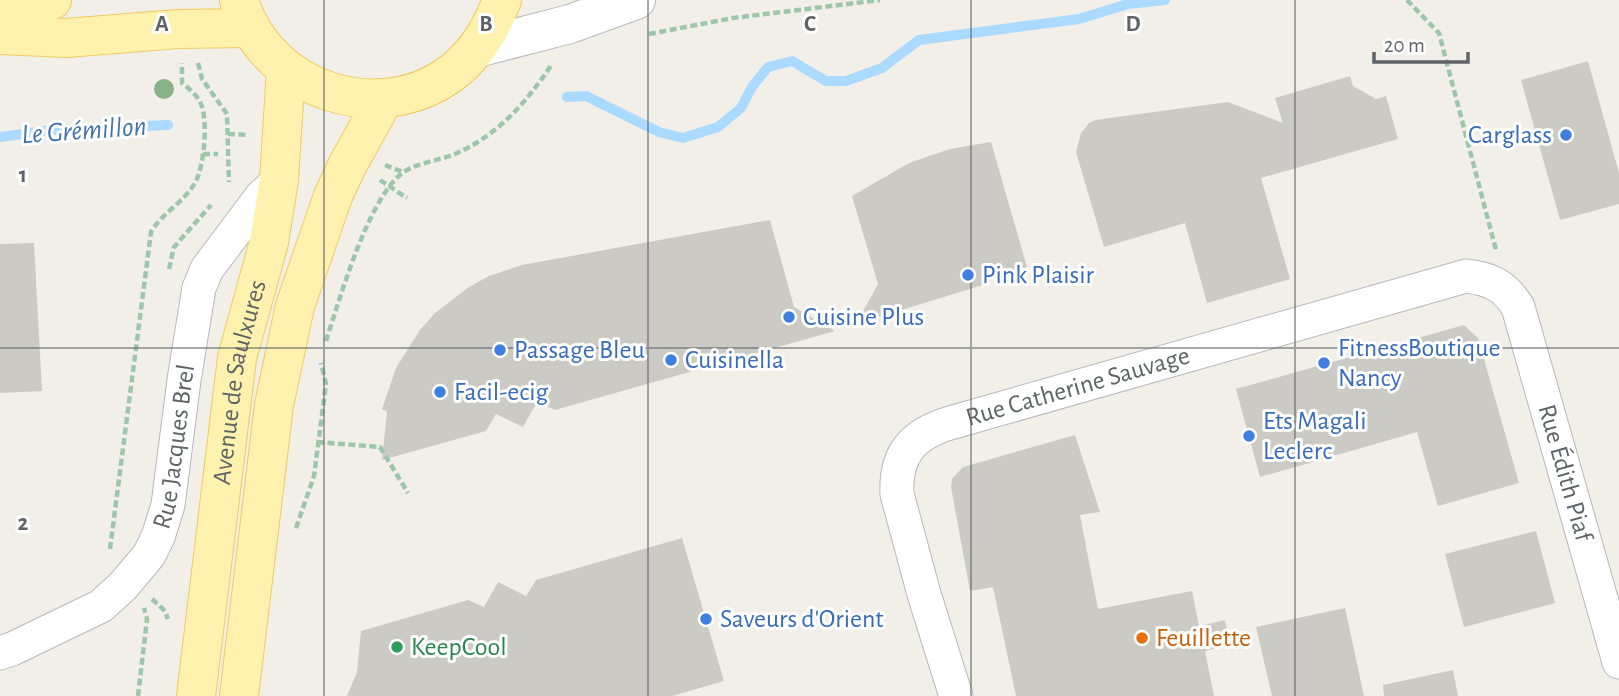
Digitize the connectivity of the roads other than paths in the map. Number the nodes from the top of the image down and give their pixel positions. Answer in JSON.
{"nodes":[{"id":1,"x":52,"y":0,"type":"edge"},
{"id":2,"x":502,"y":0,"type":"edge"},
{"id":3,"x":244,"y":14,"type":"edge"},
{"id":4,"x":0,"y":16,"type":"edge"},
{"id":5,"x":639,"y":18,"type":"edge"},
{"id":6,"x":0,"y":35,"type":"edge"},
{"id":7,"x":477,"y":48,"type":"junction"},
{"id":8,"x":286,"y":69,"type":"junction"},
{"id":9,"x":384,"y":99,"type":"junction"},
{"id":10,"x":279,"y":180,"type":"junction"},
{"id":11,"x":1502,"y":286,"type":"joint"},
{"id":12,"x":6,"y":651,"type":"edge"},
{"id":13,"x":1619,"y":662,"type":"edge"},
{"id":14,"x":196,"y":696,"type":"edge"},
{"id":15,"x":239,"y":696,"type":"edge"},
{"id":16,"x":956,"y":696,"type":"edge"}],
"edges":[{"from":1,"to":4,"type":"main road"},
{"from":2,"to":7,"type":"main road"},
{"from":3,"to":6,"type":"main road"},
{"from":3,"to":8,"type":"main road"},
{"from":5,"to":7,"type":"main road"},
{"from":7,"to":9,"type":"main road"},
{"from":8,"to":9,"type":"main road"},
{"from":8,"to":10,"type":"main road","name":"Avenue de Saulxures"},
{"from":9,"to":15,"type":"main road","name":"Avenue de Saulxures"},
{"from":10,"to":12,"type":"street","name":"Rue Jacques Brel"},
{"from":10,"to":14,"type":"main road","name":"Avenue de Saulxures"},
{"from":11,"to":13,"type":"street","name":"Rue Édith Piaf"},
{"from":11,"to":16,"type":"street","name":"Rue Catherine Sauvage"}]}
